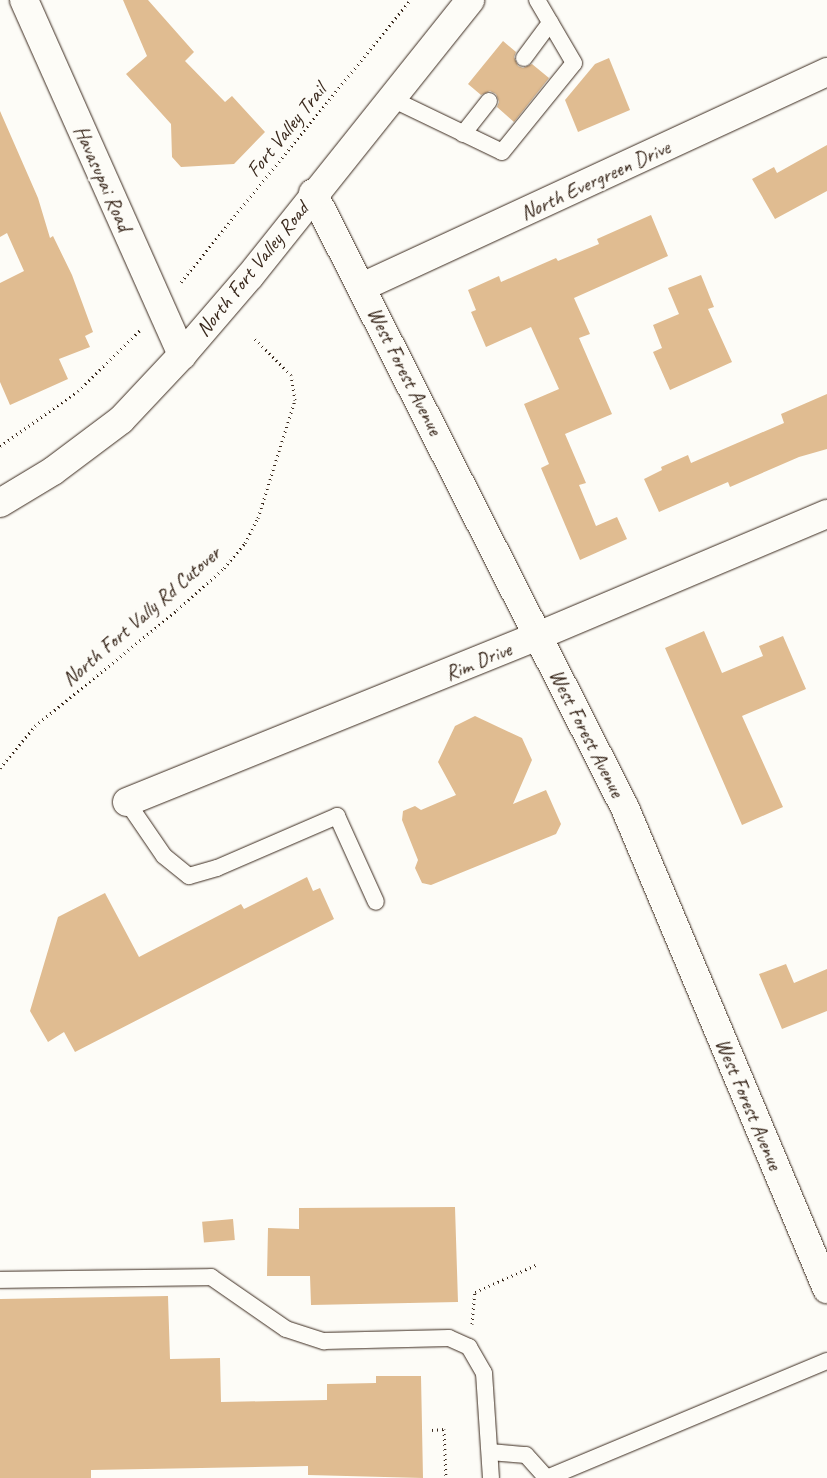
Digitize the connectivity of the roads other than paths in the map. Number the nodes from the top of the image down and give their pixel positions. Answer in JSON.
{"nodes":[{"id":1,"x":24,"y":0,"type":"edge"},
{"id":2,"x":470,"y":0,"type":"edge"},
{"id":3,"x":537,"y":0,"type":"edge"},
{"id":4,"x":550,"y":23,"type":"junction"},
{"id":5,"x":524,"y":58,"type":"dead end"},
{"id":6,"x":827,"y":72,"type":"edge"},
{"id":7,"x":390,"y":98,"type":"junction"},
{"id":8,"x":489,"y":101,"type":"dead end"},
{"id":9,"x":463,"y":134,"type":"junction"},
{"id":10,"x":314,"y":193,"type":"junction"},
{"id":11,"x":362,"y":288,"type":"junction"},
{"id":12,"x":182,"y":355,"type":"junction"},
{"id":13,"x":0,"y":503,"type":"edge"},
{"id":14,"x":827,"y":514,"type":"edge"},
{"id":15,"x":538,"y":636,"type":"junction"},
{"id":16,"x":127,"y":802,"type":"joint"},
{"id":17,"x":376,"y":902,"type":"dead end"},
{"id":18,"x":0,"y":1280,"type":"edge"},
{"id":19,"x":827,"y":1289,"type":"edge"},
{"id":20,"x":827,"y":1360,"type":"edge"},
{"id":21,"x":490,"y":1452,"type":"junction"},
{"id":22,"x":491,"y":1478,"type":"edge"},
{"id":23,"x":547,"y":1478,"type":"edge"}],
"edges":[{"from":1,"to":12,"type":"main road","name":"Havasupai Road"},
{"from":2,"to":7,"type":"main road","name":"North Fort Valley Road"},
{"from":3,"to":4,"type":"lane"},
{"from":4,"to":5,"type":"lane"},
{"from":4,"to":9,"type":"lane"},
{"from":6,"to":11,"type":"main road","name":"North Evergreen Drive"},
{"from":7,"to":9,"type":"lane"},
{"from":7,"to":10,"type":"main road","name":"North Fort Valley Road"},
{"from":8,"to":9,"type":"lane"},
{"from":10,"to":11,"type":"main road","name":"West Forest Avenue"},
{"from":10,"to":12,"type":"main road","name":"North Fort Valley Road"},
{"from":11,"to":15,"type":"main road","name":"West Forest Avenue"},
{"from":12,"to":13,"type":"main road","name":"North Fort Valley Road"},
{"from":14,"to":15,"type":"main road","name":"Rim Drive"},
{"from":15,"to":16,"type":"main road","name":"Rim Drive"},
{"from":15,"to":19,"type":"main road","name":"West Forest Avenue"},
{"from":16,"to":17,"type":"lane"},
{"from":18,"to":21,"type":"lane"},
{"from":20,"to":23,"type":"lane"},
{"from":21,"to":22,"type":"lane"},
{"from":21,"to":23,"type":"lane"}]}
